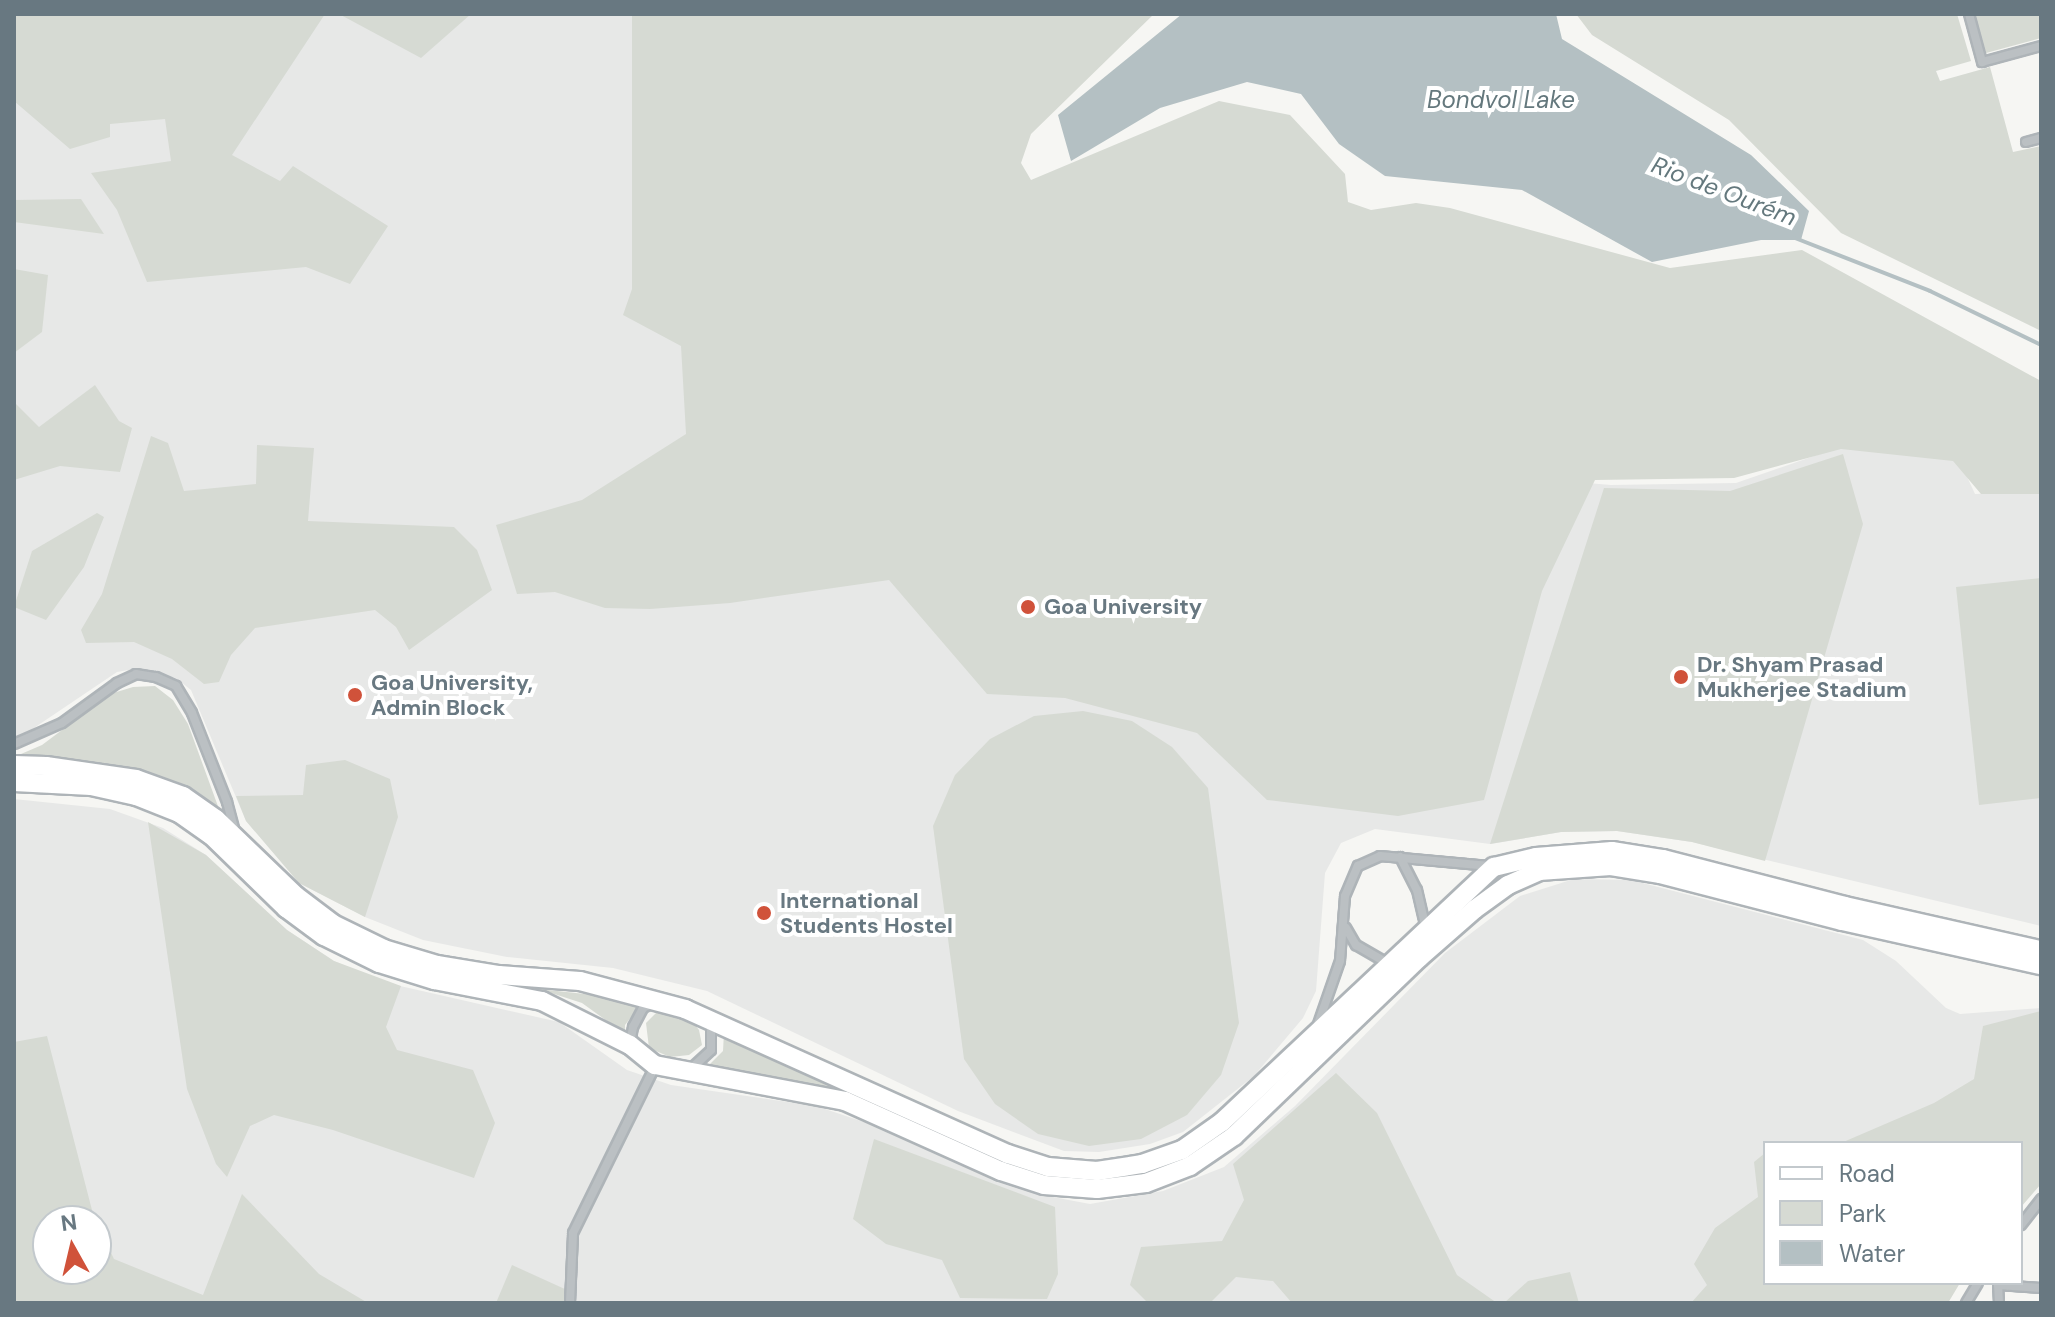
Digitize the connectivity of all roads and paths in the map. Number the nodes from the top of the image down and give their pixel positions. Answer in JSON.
{"nodes":[{"id":1,"x":1969,"y":14,"type":"edge"},
{"id":2,"x":2041,"y":46,"type":"edge"},
{"id":3,"x":2041,"y":138,"type":"edge"},
{"id":4,"x":2026,"y":142,"type":"dead end"},
{"id":5,"x":14,"y":744,"type":"edge"},
{"id":6,"x":14,"y":765,"type":"edge"},
{"id":7,"x":14,"y":782,"type":"edge"},
{"id":8,"x":239,"y":841,"type":"junction"},
{"id":9,"x":1400,"y":857,"type":"junction"},
{"id":10,"x":1494,"y":867,"type":"junction"},
{"id":11,"x":1722,"y":884,"type":"junction"},
{"id":12,"x":1344,"y":922,"type":"junction"},
{"id":13,"x":1426,"y":929,"type":"junction"},
{"id":14,"x":2041,"y":950,"type":"edge"},
{"id":15,"x":2017,"y":952,"type":"junction"},
{"id":16,"x":1390,"y":965,"type":"junction"},
{"id":17,"x":2041,"y":965,"type":"edge"},
{"id":18,"x":659,"y":1001,"type":"junction"},
{"id":19,"x":710,"y":1019,"type":"junction"},
{"id":20,"x":1320,"y":1038,"type":"junction"},
{"id":21,"x":630,"y":1045,"type":"junction"},
{"id":22,"x":694,"y":1066,"type":"joint"},
{"id":23,"x":664,"y":1068,"type":"junction"},
{"id":24,"x":2041,"y":1199,"type":"edge"},
{"id":25,"x":2023,"y":1222,"type":"edge"},
{"id":26,"x":1977,"y":1285,"type":"edge"},
{"id":27,"x":2041,"y":1288,"type":"edge"},
{"id":28,"x":570,"y":1303,"type":"edge"},
{"id":29,"x":1966,"y":1303,"type":"edge"},
{"id":30,"x":1999,"y":1303,"type":"edge"}],
"edges":[{"from":1,"to":2,"type":"street"},
{"from":3,"to":4,"type":"street"},
{"from":5,"to":8,"type":"street"},
{"from":6,"to":8,"type":"main road"},
{"from":7,"to":21,"type":"main road"},
{"from":8,"to":18,"type":"main road"},
{"from":9,"to":10,"type":"street"},
{"from":9,"to":12,"type":"street"},
{"from":9,"to":13,"type":"street"},
{"from":10,"to":11,"type":"main road"},
{"from":10,"to":13,"type":"main road"},
{"from":11,"to":15,"type":"main road"},
{"from":11,"to":20,"type":"main road"},
{"from":12,"to":16,"type":"street"},
{"from":12,"to":20,"type":"street"},
{"from":13,"to":16,"type":"main road"},
{"from":14,"to":15,"type":"main road"},
{"from":15,"to":17,"type":"main road"},
{"from":16,"to":20,"type":"main road"},
{"from":18,"to":19,"type":"main road"},
{"from":18,"to":21,"type":"street"},
{"from":19,"to":20,"type":"main road"},
{"from":19,"to":22,"type":"street"},
{"from":20,"to":23,"type":"main road"},
{"from":21,"to":23,"type":"main road"},
{"from":22,"to":23,"type":"main road"},
{"from":23,"to":28,"type":"street"},
{"from":24,"to":25,"type":"street"},
{"from":26,"to":29,"type":"street"},
{"from":27,"to":30,"type":"street"}]}
